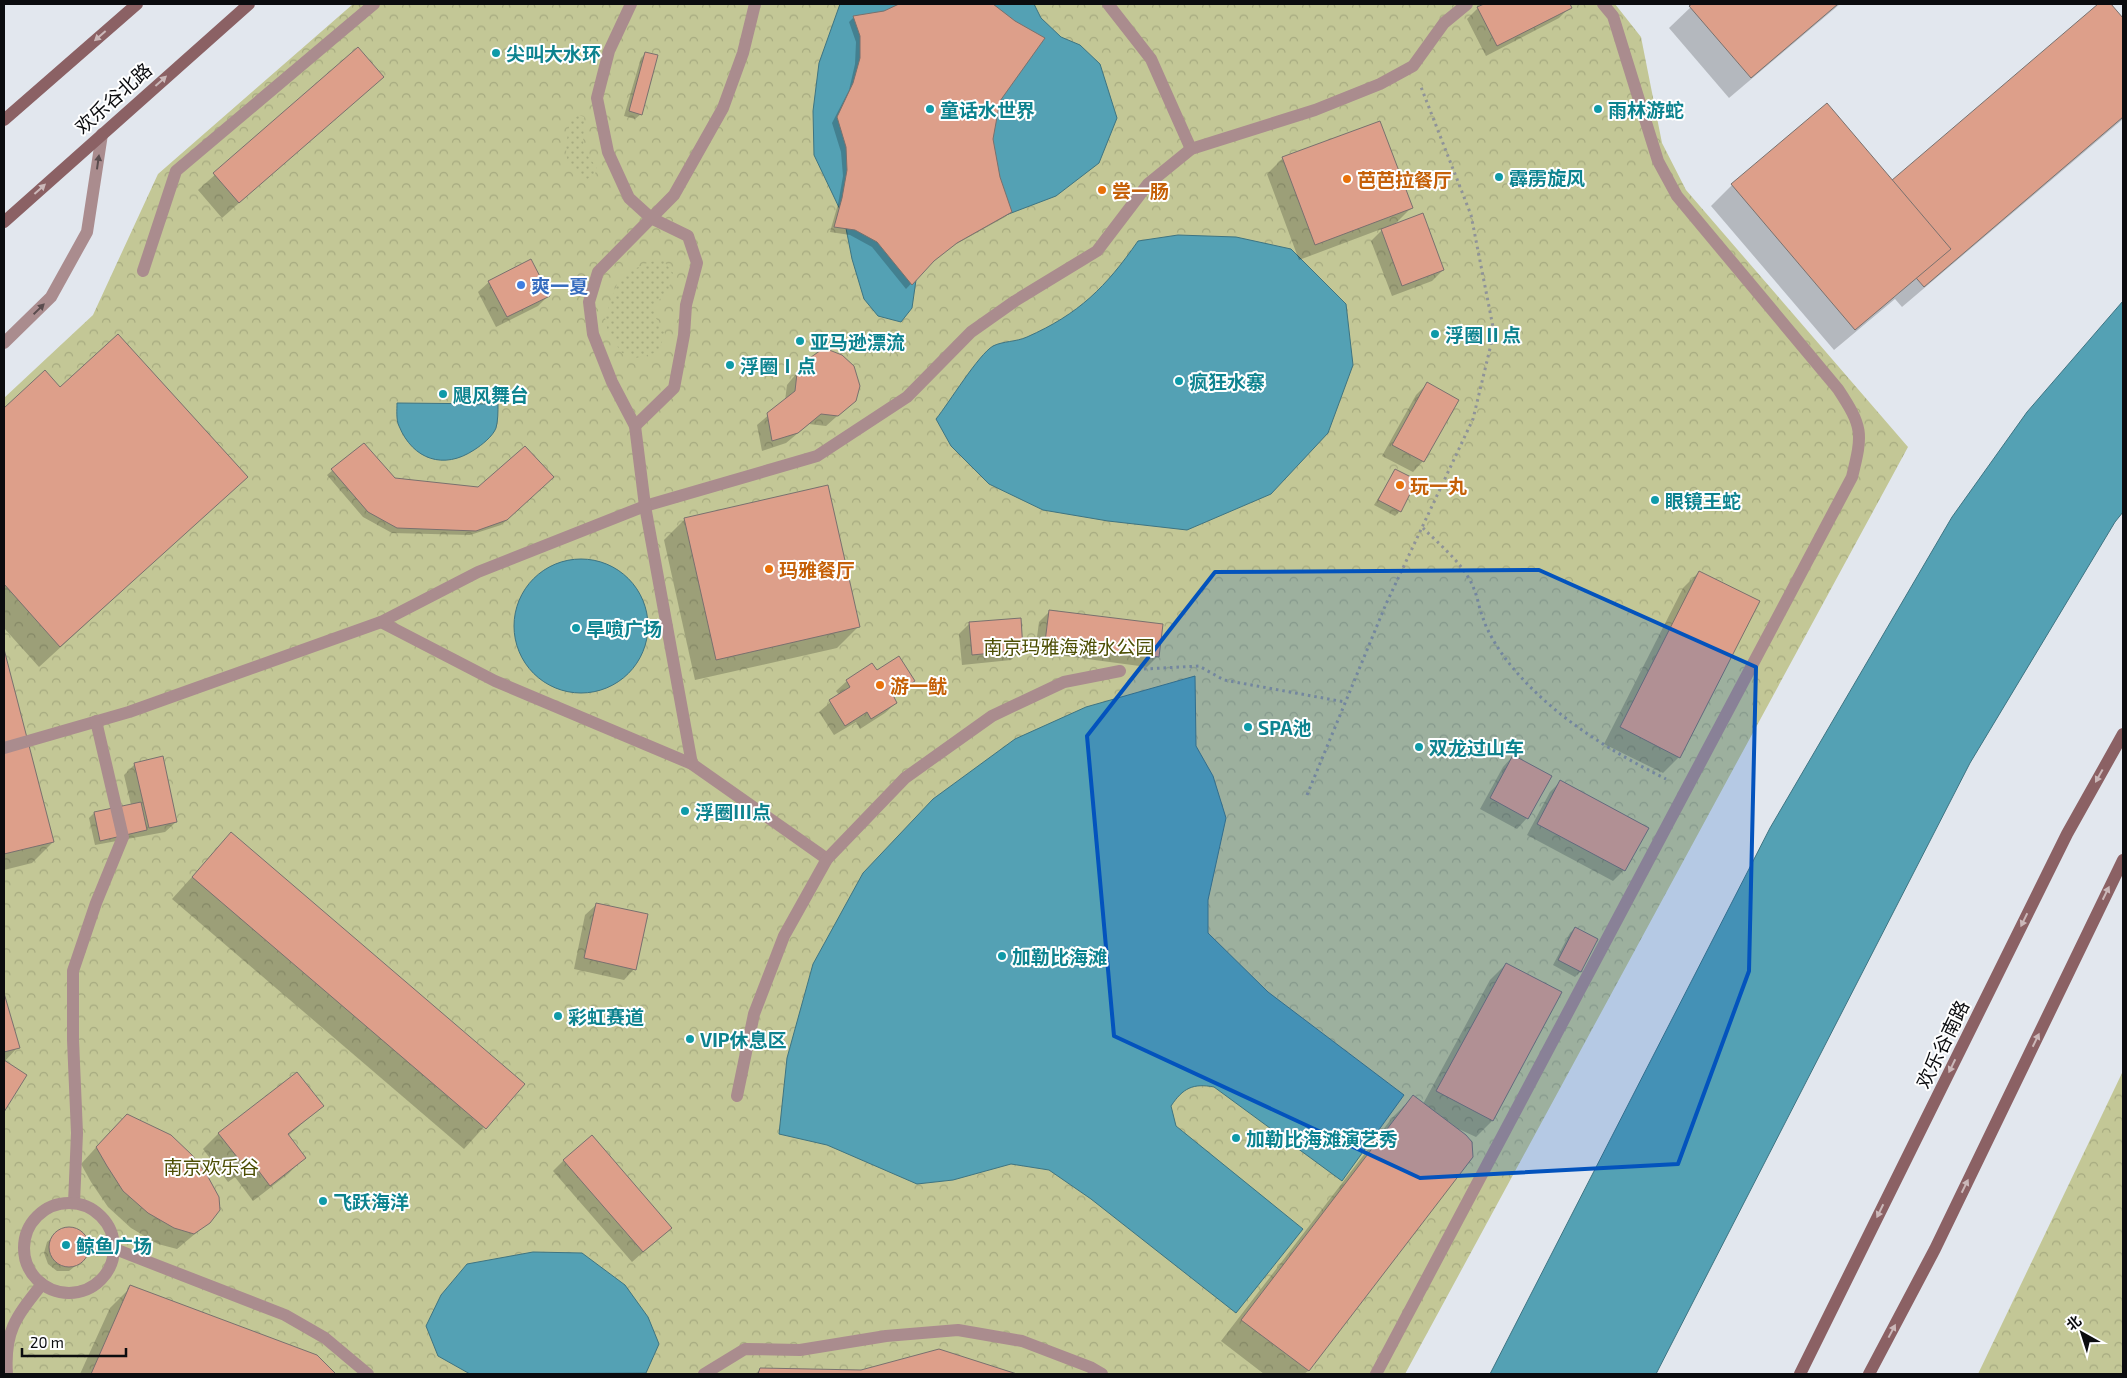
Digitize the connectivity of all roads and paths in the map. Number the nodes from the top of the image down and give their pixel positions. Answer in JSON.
{"nodes":[{"id":1,"x":137,"y":4,"type":"edge"},
{"id":2,"x":249,"y":4,"type":"edge"},
{"id":3,"x":374,"y":4,"type":"edge"},
{"id":4,"x":631,"y":4,"type":"edge"},
{"id":5,"x":755,"y":4,"type":"edge"},
{"id":6,"x":1108,"y":4,"type":"edge"},
{"id":7,"x":1467,"y":4,"type":"edge"},
{"id":8,"x":1603,"y":4,"type":"edge"},
{"id":9,"x":1413,"y":66,"type":"junction"},
{"id":10,"x":4,"y":120,"type":"edge"},
{"id":11,"x":102,"y":134,"type":"junction"},
{"id":12,"x":1191,"y":149,"type":"junction"},
{"id":13,"x":651,"y":218,"type":"junction"},
{"id":14,"x":4,"y":222,"type":"edge"},
{"id":15,"x":143,"y":271,"type":"dead end"},
{"id":16,"x":4,"y":343,"type":"edge"},
{"id":17,"x":635,"y":426,"type":"junction"},
{"id":18,"x":645,"y":506,"type":"junction"},
{"id":19,"x":1423,"y":528,"type":"junction"},
{"id":20,"x":381,"y":622,"type":"junction"},
{"id":21,"x":1120,"y":671,"type":"joint"},
{"id":22,"x":1345,"y":702,"type":"junction"},
{"id":23,"x":96,"y":721,"type":"junction"},
{"id":24,"x":2123,"y":734,"type":"edge"},
{"id":25,"x":4,"y":748,"type":"edge"},
{"id":26,"x":692,"y":764,"type":"junction"},
{"id":27,"x":1686,"y":789,"type":"junction"},
{"id":28,"x":1307,"y":795,"type":"dead end"},
{"id":29,"x":827,"y":859,"type":"junction"},
{"id":30,"x":2123,"y":860,"type":"edge"},
{"id":31,"x":738,"y":1096,"type":"dead end"},
{"id":32,"x":74,"y":1203,"type":"junction"},
{"id":33,"x":115,"y":1249,"type":"junction"},
{"id":34,"x":42,"y":1284,"type":"junction"},
{"id":35,"x":7,"y":1374,"type":"edge"},
{"id":36,"x":368,"y":1374,"type":"edge"},
{"id":37,"x":704,"y":1374,"type":"edge"},
{"id":38,"x":1102,"y":1374,"type":"edge"},
{"id":39,"x":1376,"y":1374,"type":"edge"},
{"id":40,"x":1800,"y":1374,"type":"edge"},
{"id":41,"x":1870,"y":1374,"type":"edge"}],
"edges":[{"from":1,"to":10,"type":"street","one_way":true},
{"from":11,"to":2,"type":"street","name":"欢乐谷北路","one_way":true},
{"from":3,"to":15,"type":"street"},
{"from":4,"to":13,"type":"street"},
{"from":5,"to":13,"type":"street"},
{"from":6,"to":12,"type":"street"},
{"from":7,"to":9,"type":"street"},
{"from":8,"to":27,"type":"street"},
{"from":9,"to":12,"type":"street"},
{"from":9,"to":19,"type":"path"},
{"from":14,"to":11,"type":"street","name":"欢乐谷北路","one_way":true},
{"from":16,"to":11,"type":"street","one_way":true},
{"from":12,"to":18,"type":"street"},
{"from":13,"to":17,"type":"street"},
{"from":13,"to":17,"type":"street"},
{"from":17,"to":18,"type":"street"},
{"from":18,"to":20,"type":"street"},
{"from":18,"to":26,"type":"street"},
{"from":19,"to":22,"type":"path"},
{"from":19,"to":27,"type":"path"},
{"from":20,"to":23,"type":"street"},
{"from":20,"to":26,"type":"street"},
{"from":21,"to":22,"type":"path"},
{"from":21,"to":29,"type":"street"},
{"from":22,"to":28,"type":"path"},
{"from":23,"to":25,"type":"street"},
{"from":23,"to":32,"type":"street"},
{"from":24,"to":40,"type":"street","name":"欢乐谷南路","one_way":true},
{"from":26,"to":29,"type":"street"},
{"from":27,"to":39,"type":"street"},
{"from":29,"to":31,"type":"street"},
{"from":41,"to":30,"type":"street","one_way":true},
{"from":32,"to":33,"type":"street"},
{"from":32,"to":34,"type":"street"},
{"from":33,"to":34,"type":"street"},
{"from":33,"to":36,"type":"street"},
{"from":34,"to":35,"type":"street"},
{"from":37,"to":38,"type":"street"}]}
